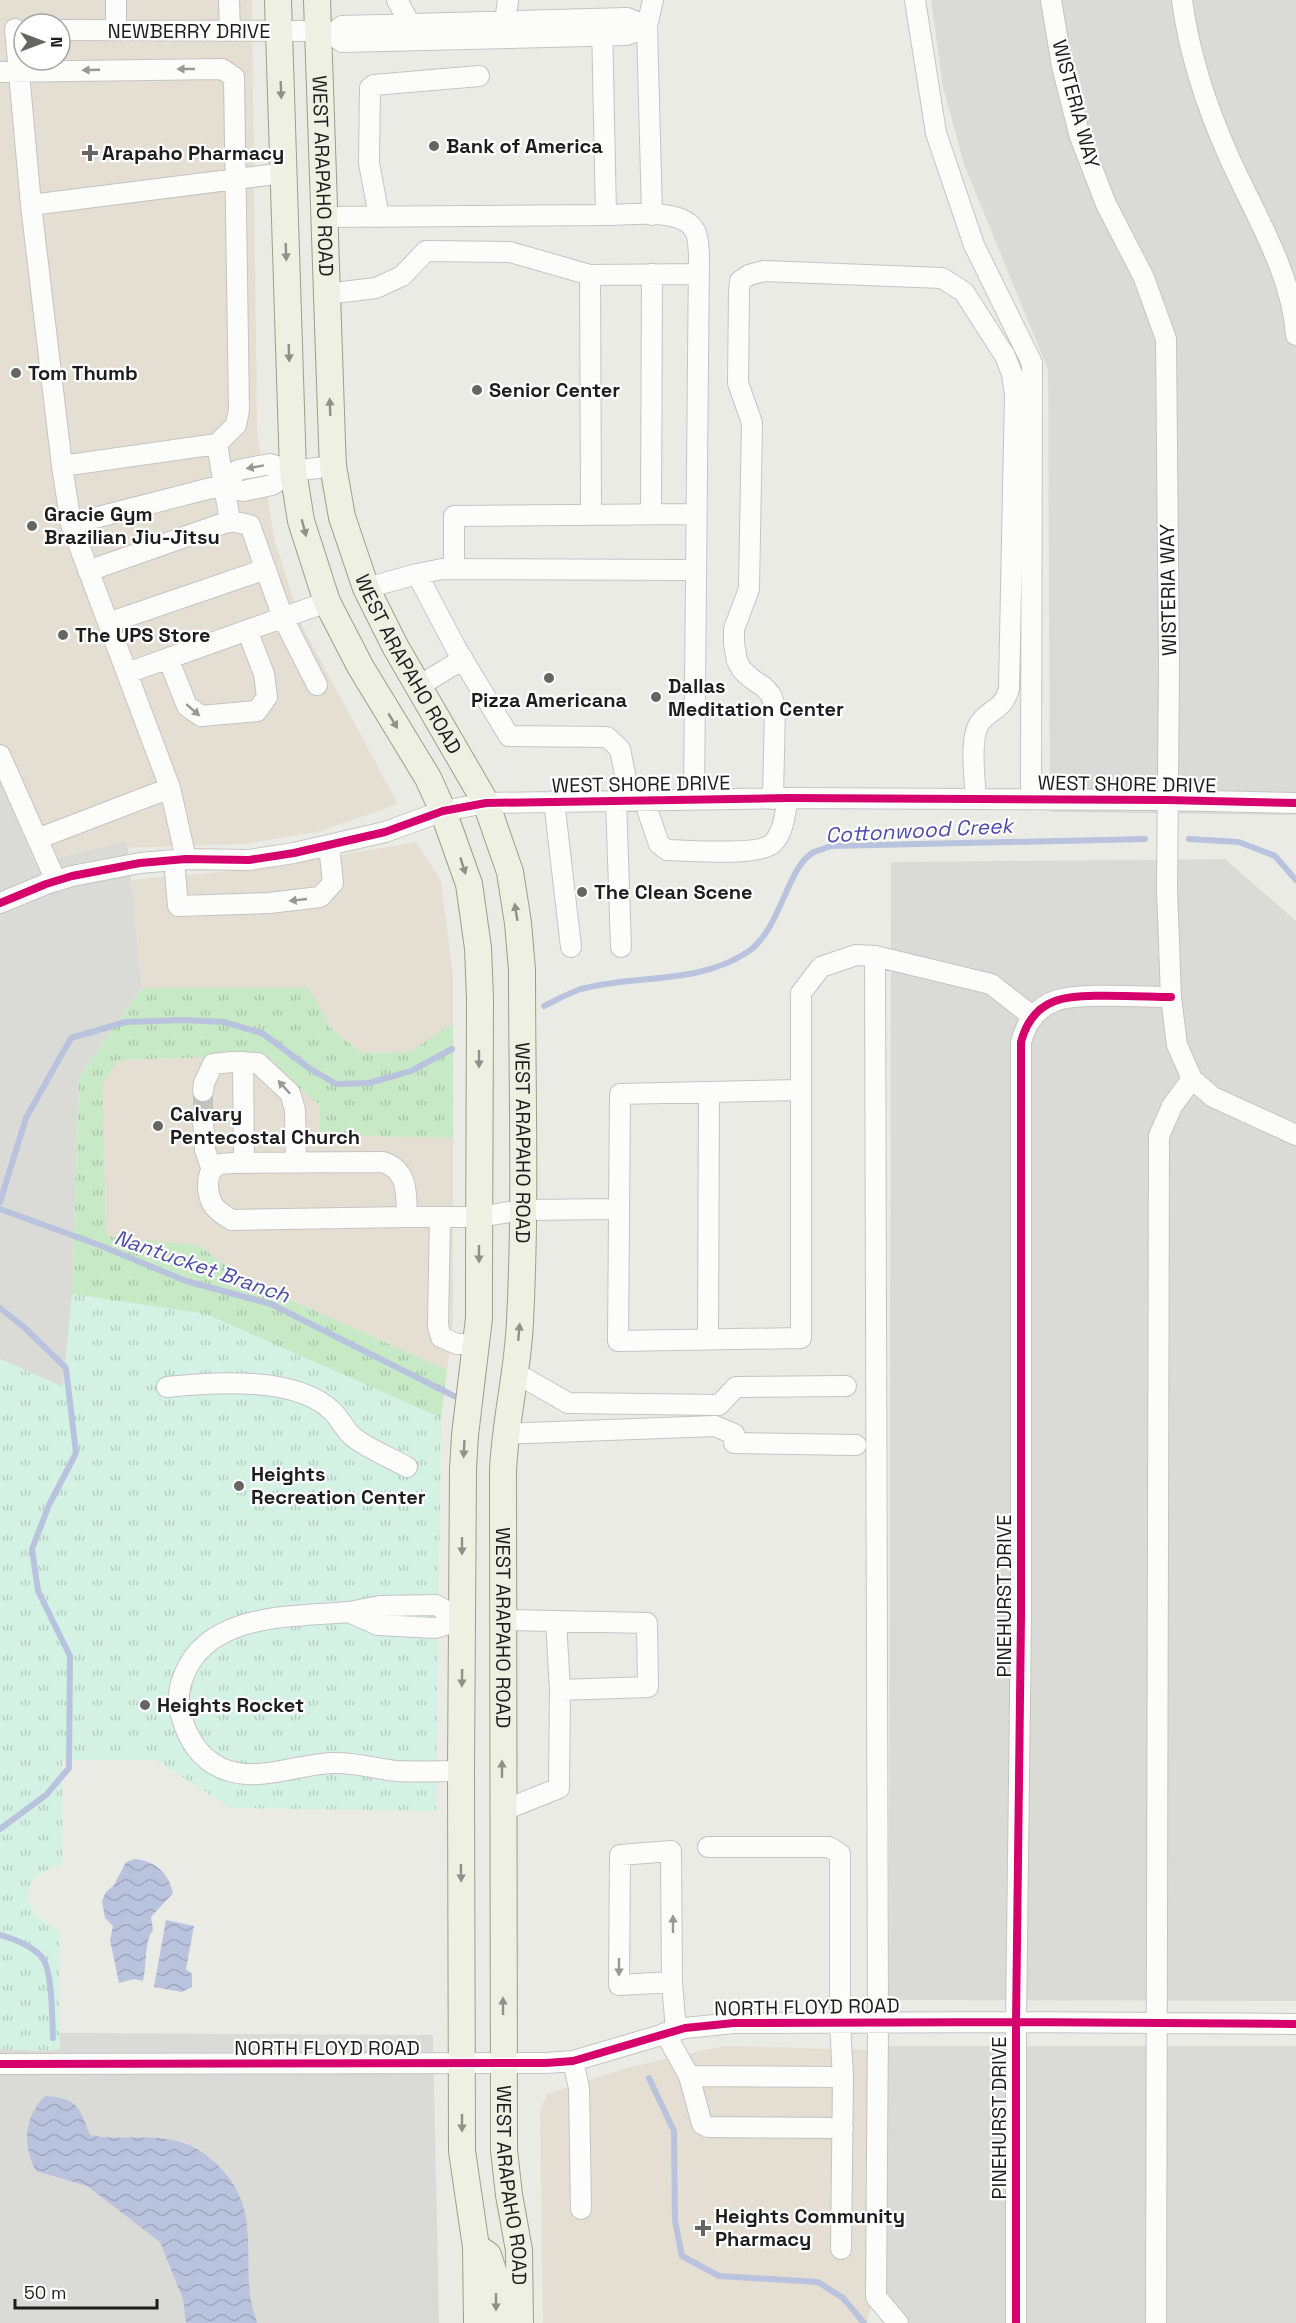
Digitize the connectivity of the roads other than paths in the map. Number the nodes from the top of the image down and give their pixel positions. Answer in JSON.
{"nodes":[{"id":1,"x":116,"y":0,"type":"edge"},
{"id":2,"x":229,"y":0,"type":"edge"},
{"id":3,"x":278,"y":0,"type":"edge"},
{"id":4,"x":317,"y":0,"type":"edge"},
{"id":5,"x":397,"y":0,"type":"edge"},
{"id":6,"x":508,"y":0,"type":"edge"},
{"id":7,"x":653,"y":0,"type":"edge"},
{"id":8,"x":915,"y":0,"type":"edge"},
{"id":9,"x":1051,"y":0,"type":"edge"},
{"id":10,"x":1182,"y":0,"type":"edge"},
{"id":11,"x":505,"y":22,"type":"junction"},
{"id":12,"x":647,"y":26,"type":"junction"},
{"id":13,"x":602,"y":27,"type":"junction"},
{"id":14,"x":72,"y":30,"type":"edge"},
{"id":15,"x":116,"y":30,"type":"junction"},
{"id":16,"x":230,"y":31,"type":"junction"},
{"id":17,"x":279,"y":31,"type":"junction"},
{"id":18,"x":325,"y":32,"type":"junction"},
{"id":19,"x":412,"y":32,"type":"junction"},
{"id":20,"x":493,"y":39,"type":"junction"},
{"id":21,"x":12,"y":40,"type":"edge"},
{"id":22,"x":9,"y":72,"type":"edge"},
{"id":23,"x":479,"y":76,"type":"dead end"},
{"id":24,"x":284,"y":173,"type":"junction"},
{"id":25,"x":235,"y":179,"type":"junction"},
{"id":26,"x":32,"y":205,"type":"junction"},
{"id":27,"x":606,"y":215,"type":"junction"},
{"id":28,"x":652,"y":215,"type":"junction"},
{"id":29,"x":324,"y":217,"type":"junction"},
{"id":30,"x":380,"y":217,"type":"junction"},
{"id":31,"x":652,"y":274,"type":"junction"},
{"id":32,"x":699,"y":274,"type":"junction"},
{"id":33,"x":591,"y":275,"type":"junction"},
{"id":34,"x":287,"y":294,"type":"junction"},
{"id":35,"x":326,"y":294,"type":"junction"},
{"id":36,"x":1296,"y":335,"type":"edge"},
{"id":37,"x":217,"y":444,"type":"junction"},
{"id":38,"x":62,"y":466,"type":"junction"},
{"id":39,"x":333,"y":466,"type":"junction"},
{"id":40,"x":293,"y":471,"type":"junction"},
{"id":41,"x":223,"y":484,"type":"junction"},
{"id":42,"x":651,"y":514,"type":"junction"},
{"id":43,"x":696,"y":514,"type":"junction"},
{"id":44,"x":591,"y":515,"type":"junction"},
{"id":45,"x":230,"y":521,"type":"junction"},
{"id":46,"x":71,"y":524,"type":"junction"},
{"id":47,"x":266,"y":569,"type":"junction"},
{"id":48,"x":454,"y":569,"type":"junction"},
{"id":49,"x":696,"y":570,"type":"junction"},
{"id":50,"x":88,"y":571,"type":"junction"},
{"id":51,"x":417,"y":574,"type":"junction"},
{"id":52,"x":366,"y":588,"type":"junction"},
{"id":53,"x":327,"y":602,"type":"junction"},
{"id":54,"x":283,"y":618,"type":"junction"},
{"id":55,"x":108,"y":623,"type":"junction"},
{"id":56,"x":247,"y":630,"type":"junction"},
{"id":57,"x":168,"y":658,"type":"junction"},
{"id":58,"x":463,"y":659,"type":"junction"},
{"id":59,"x":127,"y":673,"type":"junction"},
{"id":60,"x":316,"y":685,"type":"dead end"},
{"id":61,"x":419,"y":686,"type":"junction"},
{"id":62,"x":0,"y":755,"type":"edge"},
{"id":63,"x":170,"y":788,"type":"junction"},
{"id":64,"x":694,"y":799,"type":"junction"},
{"id":65,"x":780,"y":799,"type":"junction"},
{"id":66,"x":976,"y":799,"type":"junction"},
{"id":67,"x":1030,"y":799,"type":"junction"},
{"id":68,"x":631,"y":800,"type":"junction"},
{"id":69,"x":1166,"y":800,"type":"junction"},
{"id":70,"x":554,"y":801,"type":"junction"},
{"id":71,"x":1296,"y":803,"type":"edge"},
{"id":72,"x":486,"y":804,"type":"junction"},
{"id":73,"x":443,"y":811,"type":"junction"},
{"id":74,"x":38,"y":840,"type":"junction"},
{"id":75,"x":329,"y":846,"type":"junction"},
{"id":76,"x":180,"y":859,"type":"junction"},
{"id":77,"x":56,"y":881,"type":"junction"},
{"id":78,"x":0,"y":903,"type":"edge"},
{"id":79,"x":571,"y":947,"type":"dead end"},
{"id":80,"x":621,"y":947,"type":"dead end"},
{"id":81,"x":875,"y":956,"type":"junction"},
{"id":82,"x":1171,"y":997,"type":"junction"},
{"id":83,"x":1032,"y":1016,"type":"junction"},
{"id":84,"x":243,"y":1062,"type":"junction"},
{"id":85,"x":1192,"y":1079,"type":"junction"},
{"id":86,"x":801,"y":1090,"type":"junction"},
{"id":87,"x":203,"y":1091,"type":"tunnel mouth"},
{"id":88,"x":709,"y":1092,"type":"junction"},
{"id":89,"x":203,"y":1119,"type":"tunnel mouth"},
{"id":90,"x":1296,"y":1136,"type":"edge"},
{"id":91,"x":244,"y":1163,"type":"junction"},
{"id":92,"x":296,"y":1163,"type":"junction"},
{"id":93,"x":212,"y":1170,"type":"junction"},
{"id":94,"x":619,"y":1209,"type":"junction"},
{"id":95,"x":522,"y":1210,"type":"junction"},
{"id":96,"x":407,"y":1217,"type":"junction"},
{"id":97,"x":440,"y":1217,"type":"junction"},
{"id":98,"x":479,"y":1217,"type":"junction"},
{"id":99,"x":708,"y":1338,"type":"junction"},
{"id":100,"x":476,"y":1344,"type":"junction"},
{"id":101,"x":514,"y":1372,"type":"junction"},
{"id":102,"x":846,"y":1386,"type":"dead end"},
{"id":103,"x":167,"y":1387,"type":"dead end"},
{"id":104,"x":504,"y":1434,"type":"junction"},
{"id":105,"x":856,"y":1445,"type":"dead end"},
{"id":106,"x":407,"y":1467,"type":"dead end"},
{"id":107,"x":463,"y":1620,"type":"junction"},
{"id":108,"x":502,"y":1620,"type":"junction"},
{"id":109,"x":556,"y":1621,"type":"junction"},
{"id":110,"x":560,"y":1690,"type":"junction"},
{"id":111,"x":461,"y":1771,"type":"junction"},
{"id":112,"x":502,"y":1810,"type":"junction"},
{"id":113,"x":708,"y":1846,"type":"dead end"},
{"id":114,"x":672,"y":1982,"type":"junction"},
{"id":115,"x":878,"y":2022,"type":"junction"},
{"id":116,"x":1016,"y":2022,"type":"junction"},
{"id":117,"x":840,"y":2023,"type":"junction"},
{"id":118,"x":1156,"y":2023,"type":"junction"},
{"id":119,"x":1296,"y":2024,"type":"edge"},
{"id":120,"x":670,"y":2032,"type":"junction"},
{"id":121,"x":573,"y":2061,"type":"junction"},
{"id":122,"x":0,"y":2064,"type":"edge"},
{"id":123,"x":462,"y":2064,"type":"junction"},
{"id":124,"x":504,"y":2064,"type":"junction"},
{"id":125,"x":689,"y":2076,"type":"junction"},
{"id":126,"x":843,"y":2077,"type":"junction"},
{"id":127,"x":843,"y":2128,"type":"junction"},
{"id":128,"x":581,"y":2209,"type":"dead end"},
{"id":129,"x":476,"y":2247,"type":"junction"},
{"id":130,"x":841,"y":2249,"type":"dead end"},
{"id":131,"x":477,"y":2323,"type":"edge"},
{"id":132,"x":496,"y":2323,"type":"edge"},
{"id":133,"x":520,"y":2323,"type":"edge"},
{"id":134,"x":898,"y":2323,"type":"edge"},
{"id":135,"x":1016,"y":2323,"type":"edge"},
{"id":136,"x":1156,"y":2323,"type":"edge"}],
"edges":[{"from":1,"to":15,"type":"street"},
{"from":2,"to":16,"type":"street"},
{"from":3,"to":17,"type":"main road","name":"WEST ARAPAHO ROAD"},
{"from":4,"to":18,"type":"main road","name":"WEST ARAPAHO ROAD"},
{"from":5,"to":19,"type":"street"},
{"from":6,"to":11,"type":"street"},
{"from":7,"to":12,"type":"street"},
{"from":8,"to":67,"type":"street"},
{"from":9,"to":69,"type":"street","name":"WISTERIA WAY"},
{"from":10,"to":36,"type":"street"},
{"from":11,"to":13,"type":"street"},
{"from":11,"to":19,"type":"street"},
{"from":11,"to":20,"type":"street"},
{"from":12,"to":13,"type":"street"},
{"from":12,"to":28,"type":"street"},
{"from":13,"to":20,"type":"street"},
{"from":13,"to":27,"type":"street"},
{"from":14,"to":15,"type":"street","name":"NEWBERRY DRIVE"},
{"from":15,"to":16,"type":"street","name":"NEWBERRY DRIVE"},
{"from":16,"to":17,"type":"street","name":"NEWBERRY DRIVE"},
{"from":17,"to":18,"type":"street","name":"NEWBERRY DRIVE"},
{"from":17,"to":24,"type":"main road","name":"WEST ARAPAHO ROAD","one_way":true},
{"from":18,"to":19,"type":"street","name":"NEWBERRY DRIVE"},
{"from":18,"to":29,"type":"main road","name":"WEST ARAPAHO ROAD"},
{"from":19,"to":20,"type":"street"},
{"from":21,"to":22,"type":"street"},
{"from":25,"to":22,"type":"street","one_way":true},
{"from":22,"to":26,"type":"street"},
{"from":23,"to":30,"type":"street"},
{"from":24,"to":25,"type":"street"},
{"from":24,"to":34,"type":"main road","name":"WEST ARAPAHO ROAD","one_way":true},
{"from":25,"to":26,"type":"street"},
{"from":25,"to":37,"type":"street"},
{"from":26,"to":38,"type":"street"},
{"from":27,"to":28,"type":"street"},
{"from":27,"to":30,"type":"street"},
{"from":28,"to":32,"type":"street"},
{"from":29,"to":30,"type":"street"},
{"from":29,"to":35,"type":"main road","name":"WEST ARAPAHO ROAD"},
{"from":31,"to":32,"type":"street"},
{"from":31,"to":33,"type":"street"},
{"from":31,"to":42,"type":"street"},
{"from":32,"to":43,"type":"street"},
{"from":33,"to":35,"type":"street"},
{"from":33,"to":44,"type":"street"},
{"from":34,"to":35,"type":"main road"},
{"from":34,"to":40,"type":"main road","name":"WEST ARAPAHO ROAD","one_way":true},
{"from":39,"to":35,"type":"main road","name":"WEST ARAPAHO ROAD","one_way":true},
{"from":37,"to":38,"type":"street"},
{"from":37,"to":41,"type":"street"},
{"from":38,"to":46,"type":"street"},
{"from":39,"to":40,"type":"street"},
{"from":39,"to":52,"type":"main road","name":"WEST ARAPAHO ROAD"},
{"from":40,"to":41,"type":"street"},
{"from":40,"to":53,"type":"main road","name":"WEST ARAPAHO ROAD","one_way":true},
{"from":41,"to":45,"type":"street"},
{"from":41,"to":46,"type":"street"},
{"from":42,"to":43,"type":"street"},
{"from":42,"to":44,"type":"street"},
{"from":43,"to":49,"type":"street"},
{"from":44,"to":48,"type":"street"},
{"from":45,"to":47,"type":"street"},
{"from":45,"to":50,"type":"street"},
{"from":46,"to":50,"type":"street"},
{"from":47,"to":54,"type":"street"},
{"from":47,"to":55,"type":"street"},
{"from":48,"to":49,"type":"street"},
{"from":48,"to":51,"type":"street"},
{"from":49,"to":64,"type":"street"},
{"from":50,"to":55,"type":"street"},
{"from":51,"to":52,"type":"street"},
{"from":51,"to":58,"type":"street"},
{"from":52,"to":61,"type":"main road","name":"WEST ARAPAHO ROAD"},
{"from":53,"to":54,"type":"street"},
{"from":53,"to":73,"type":"main road","name":"WEST ARAPAHO ROAD","one_way":true},
{"from":54,"to":56,"type":"street"},
{"from":54,"to":60,"type":"street"},
{"from":55,"to":59,"type":"street"},
{"from":56,"to":57,"type":"street"},
{"from":57,"to":56,"type":"street","one_way":true},
{"from":57,"to":59,"type":"street"},
{"from":58,"to":61,"type":"street"},
{"from":58,"to":68,"type":"street"},
{"from":59,"to":63,"type":"street"},
{"from":61,"to":72,"type":"main road","name":"WEST ARAPAHO ROAD"},
{"from":62,"to":74,"type":"street"},
{"from":63,"to":74,"type":"street"},
{"from":63,"to":76,"type":"street"},
{"from":64,"to":65,"type":"street","name":"WEST SHORE DRIVE"},
{"from":64,"to":68,"type":"street","name":"WEST SHORE DRIVE"},
{"from":65,"to":66,"type":"street","name":"WEST SHORE DRIVE"},
{"from":65,"to":66,"type":"street"},
{"from":65,"to":68,"type":"street"},
{"from":66,"to":67,"type":"street","name":"WEST SHORE DRIVE"},
{"from":67,"to":69,"type":"street","name":"WEST SHORE DRIVE"},
{"from":68,"to":70,"type":"street","name":"WEST SHORE DRIVE"},
{"from":68,"to":80,"type":"street"},
{"from":69,"to":71,"type":"street","name":"WEST SHORE DRIVE"},
{"from":69,"to":82,"type":"street","name":"WISTERIA WAY"},
{"from":70,"to":72,"type":"street","name":"WEST SHORE DRIVE"},
{"from":70,"to":79,"type":"street"},
{"from":72,"to":73,"type":"street","name":"WEST SHORE DRIVE"},
{"from":95,"to":72,"type":"main road","name":"WEST ARAPAHO ROAD","one_way":true},
{"from":73,"to":75,"type":"street","name":"WEST SHORE DRIVE"},
{"from":73,"to":98,"type":"main road","name":"WEST ARAPAHO ROAD","one_way":true},
{"from":74,"to":77,"type":"street"},
{"from":75,"to":76,"type":"street","name":"WEST SHORE DRIVE"},
{"from":75,"to":76,"type":"street","one_way":true},
{"from":76,"to":77,"type":"street","name":"WEST SHORE DRIVE"},
{"from":77,"to":78,"type":"street","name":"WEST SHORE DRIVE"},
{"from":81,"to":83,"type":"street"},
{"from":81,"to":86,"type":"street"},
{"from":81,"to":115,"type":"street"},
{"from":82,"to":83,"type":"street"},
{"from":82,"to":85,"type":"street","name":"WISTERIA WAY"},
{"from":83,"to":116,"type":"street","name":"PINEHURST DRIVE"},
{"from":84,"to":87,"type":"street"},
{"from":84,"to":91,"type":"street"},
{"from":92,"to":84,"type":"street","one_way":true},
{"from":85,"to":90,"type":"street","name":"WISTERIA WAY"},
{"from":85,"to":118,"type":"street"},
{"from":86,"to":88,"type":"street"},
{"from":86,"to":99,"type":"street"},
{"from":88,"to":94,"type":"street"},
{"from":88,"to":99,"type":"street"},
{"from":89,"to":93,"type":"street"},
{"from":91,"to":92,"type":"street"},
{"from":91,"to":93,"type":"street"},
{"from":92,"to":96,"type":"street"},
{"from":93,"to":96,"type":"street"},
{"from":94,"to":95,"type":"street"},
{"from":94,"to":99,"type":"street"},
{"from":95,"to":98,"type":"street"},
{"from":101,"to":95,"type":"main road","name":"WEST ARAPAHO ROAD","one_way":true},
{"from":96,"to":97,"type":"street"},
{"from":97,"to":98,"type":"street"},
{"from":97,"to":100,"type":"street"},
{"from":98,"to":100,"type":"main road","name":"WEST ARAPAHO ROAD","one_way":true},
{"from":100,"to":107,"type":"main road","name":"WEST ARAPAHO ROAD","one_way":true},
{"from":101,"to":102,"type":"street"},
{"from":101,"to":104,"type":"main road","name":"WEST ARAPAHO ROAD"},
{"from":103,"to":106,"type":"street"},
{"from":104,"to":105,"type":"street"},
{"from":104,"to":108,"type":"main road","name":"WEST ARAPAHO ROAD"},
{"from":107,"to":108,"type":"main road"},
{"from":107,"to":111,"type":"main road","name":"WEST ARAPAHO ROAD","one_way":true},
{"from":107,"to":111,"type":"street"},
{"from":108,"to":109,"type":"street"},
{"from":112,"to":108,"type":"main road","name":"WEST ARAPAHO ROAD","one_way":true},
{"from":109,"to":110,"type":"street"},
{"from":109,"to":110,"type":"street"},
{"from":110,"to":112,"type":"street"},
{"from":111,"to":123,"type":"main road","name":"WEST ARAPAHO ROAD","one_way":true},
{"from":124,"to":112,"type":"main road","name":"WEST ARAPAHO ROAD","one_way":true},
{"from":113,"to":117,"type":"street"},
{"from":114,"to":114,"type":"street","one_way":true},
{"from":114,"to":120,"type":"street"},
{"from":115,"to":116,"type":"street","name":"NORTH FLOYD ROAD"},
{"from":115,"to":117,"type":"street","name":"NORTH FLOYD ROAD"},
{"from":115,"to":134,"type":"street"},
{"from":116,"to":118,"type":"street","name":"NORTH FLOYD ROAD"},
{"from":116,"to":135,"type":"street","name":"PINEHURST DRIVE"},
{"from":117,"to":120,"type":"street","name":"NORTH FLOYD ROAD"},
{"from":117,"to":126,"type":"street"},
{"from":118,"to":119,"type":"street","name":"NORTH FLOYD ROAD"},
{"from":118,"to":136,"type":"street"},
{"from":120,"to":121,"type":"street","name":"NORTH FLOYD ROAD"},
{"from":120,"to":125,"type":"street"},
{"from":121,"to":124,"type":"street","name":"NORTH FLOYD ROAD"},
{"from":121,"to":128,"type":"street"},
{"from":122,"to":123,"type":"street","name":"NORTH FLOYD ROAD"},
{"from":123,"to":124,"type":"street","name":"NORTH FLOYD ROAD"},
{"from":123,"to":129,"type":"main road","name":"WEST ARAPAHO ROAD","one_way":true},
{"from":124,"to":133,"type":"main road","name":"WEST ARAPAHO ROAD"},
{"from":125,"to":126,"type":"street"},
{"from":125,"to":127,"type":"street"},
{"from":126,"to":127,"type":"street"},
{"from":127,"to":130,"type":"street"},
{"from":129,"to":131,"type":"main road","name":"WEST ARAPAHO ROAD"},
{"from":129,"to":132,"type":"main road","one_way":true}]}
